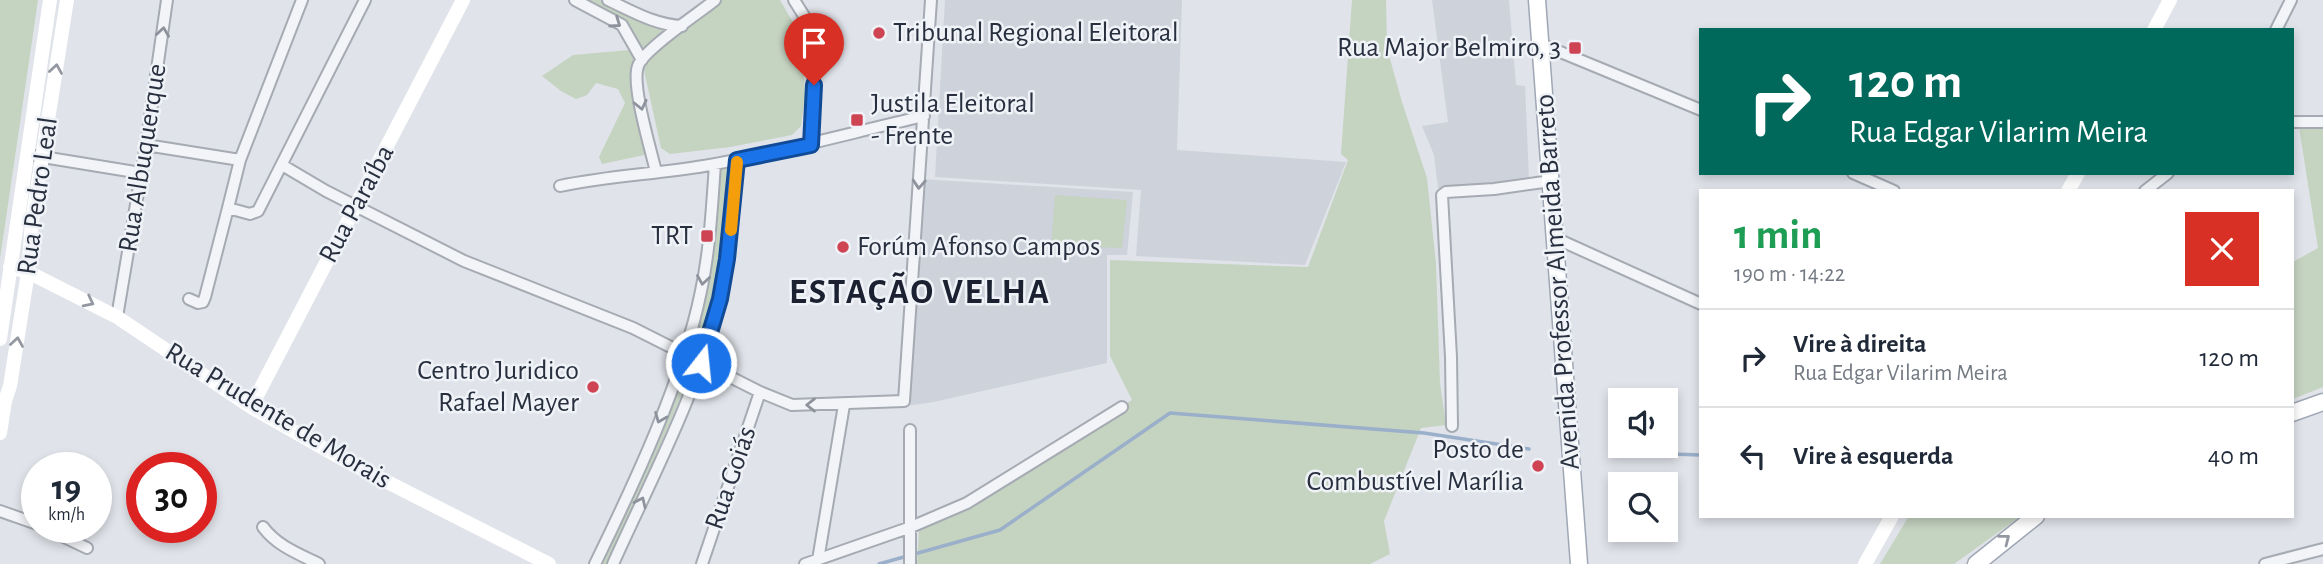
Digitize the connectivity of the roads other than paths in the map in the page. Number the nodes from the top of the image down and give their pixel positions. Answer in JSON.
{"nodes":[{"id":1,"x":50,"y":0,"type":"edge"},
{"id":2,"x":67,"y":0,"type":"edge"},
{"id":3,"x":167,"y":0,"type":"edge"},
{"id":4,"x":302,"y":0,"type":"edge"},
{"id":5,"x":365,"y":0,"type":"edge"},
{"id":6,"x":463,"y":0,"type":"edge"},
{"id":7,"x":575,"y":0,"type":"edge"},
{"id":8,"x":608,"y":0,"type":"edge"},
{"id":9,"x":715,"y":0,"type":"edge"},
{"id":10,"x":794,"y":0,"type":"edge"},
{"id":11,"x":932,"y":0,"type":"edge"},
{"id":12,"x":1538,"y":0,"type":"edge"},
{"id":13,"x":2170,"y":0,"type":"edge"},
{"id":14,"x":2291,"y":0,"type":"edge"},
{"id":15,"x":682,"y":26,"type":"junction"},
{"id":16,"x":2155,"y":28,"type":"edge"},
{"id":17,"x":2277,"y":28,"type":"edge"},
{"id":18,"x":1541,"y":44,"type":"junction"},
{"id":19,"x":642,"y":60,"type":"junction"},
{"id":20,"x":1699,"y":109,"type":"edge"},
{"id":21,"x":924,"y":116,"type":"junction"},
{"id":22,"x":2294,"y":122,"type":"edge"},
{"id":23,"x":2323,"y":122,"type":"edge"},
{"id":24,"x":146,"y":145,"type":"junction"},
{"id":25,"x":811,"y":145,"type":"junction"},
{"id":26,"x":26,"y":154,"type":"junction"},
{"id":27,"x":42,"y":157,"type":"junction"},
{"id":28,"x":240,"y":160,"type":"junction"},
{"id":29,"x":737,"y":160,"type":"junction"},
{"id":30,"x":715,"y":164,"type":"junction"},
{"id":31,"x":282,"y":165,"type":"junction"},
{"id":32,"x":656,"y":172,"type":"junction"},
{"id":33,"x":141,"y":173,"type":"junction"},
{"id":34,"x":1858,"y":175,"type":"edge"},
{"id":35,"x":2165,"y":175,"type":"edge"},
{"id":36,"x":1551,"y":181,"type":"junction"},
{"id":37,"x":560,"y":186,"type":"dead end"},
{"id":38,"x":1889,"y":189,"type":"edge"},
{"id":39,"x":2148,"y":189,"type":"edge"},
{"id":40,"x":356,"y":207,"type":"junction"},
{"id":41,"x":228,"y":208,"type":"junction"},
{"id":42,"x":1555,"y":238,"type":"junction"},
{"id":43,"x":5,"y":265,"type":"edge"},
{"id":44,"x":27,"y":272,"type":"junction"},
{"id":45,"x":189,"y":299,"type":"dead end"},
{"id":46,"x":1699,"y":303,"type":"edge"},
{"id":47,"x":117,"y":317,"type":"junction"},
{"id":48,"x":0,"y":339,"type":"edge"},
{"id":49,"x":684,"y":354,"type":"junction"},
{"id":50,"x":701,"y":363,"type":"junction"},
{"id":51,"x":760,"y":392,"type":"junction"},
{"id":52,"x":2323,"y":401,"type":"edge"},
{"id":53,"x":844,"y":405,"type":"junction"},
{"id":54,"x":251,"y":407,"type":"junction"},
{"id":55,"x":1122,"y":407,"type":"dead end"},
{"id":56,"x":2294,"y":412,"type":"edge"},
{"id":57,"x":1452,"y":426,"type":"dead end"},
{"id":58,"x":911,"y":430,"type":"dead end"},
{"id":59,"x":0,"y":433,"type":"edge"},
{"id":60,"x":0,"y":511,"type":"edge"},
{"id":61,"x":21,"y":518,"type":"edge"},
{"id":62,"x":1891,"y":518,"type":"edge"},
{"id":63,"x":2034,"y":518,"type":"edge"},
{"id":64,"x":263,"y":527,"type":"dead end"},
{"id":65,"x":911,"y":527,"type":"junction"},
{"id":66,"x":77,"y":543,"type":"edge"},
{"id":67,"x":87,"y":548,"type":"dead end"},
{"id":68,"x":2323,"y":549,"type":"edge"},
{"id":69,"x":1869,"y":559,"type":"edge"},
{"id":70,"x":818,"y":560,"type":"junction"},
{"id":71,"x":911,"y":560,"type":"edge"},
{"id":72,"x":319,"y":564,"type":"edge"},
{"id":73,"x":549,"y":564,"type":"edge"},
{"id":74,"x":595,"y":564,"type":"edge"},
{"id":75,"x":613,"y":564,"type":"edge"},
{"id":76,"x":702,"y":564,"type":"edge"},
{"id":77,"x":805,"y":564,"type":"edge"},
{"id":78,"x":1579,"y":564,"type":"edge"},
{"id":79,"x":1976,"y":564,"type":"edge"},
{"id":80,"x":2265,"y":564,"type":"edge"}],
"edges":[{"from":1,"to":26,"type":"street","name":"Rua Pedro Leal"},
{"from":27,"to":2,"type":"street","name":"Rua Pedro Leal","one_way":true},
{"from":24,"to":3,"type":"street","name":"Rua Albuquerque","one_way":true},
{"from":4,"to":28,"type":"street"},
{"from":5,"to":31,"type":"street"},
{"from":6,"to":40,"type":"street","name":"Rua Paraíba"},
{"from":7,"to":19,"type":"street","one_way":true},
{"from":8,"to":15,"type":"street"},
{"from":9,"to":15,"type":"street"},
{"from":10,"to":25,"type":"street"},
{"from":11,"to":21,"type":"street"},
{"from":12,"to":18,"type":"main road","name":"Avenida Professor Almeida Barreto"},
{"from":13,"to":16,"type":"street"},
{"from":14,"to":17,"type":"street"},
{"from":15,"to":19,"type":"street"},
{"from":18,"to":20,"type":"street"},
{"from":18,"to":36,"type":"main road","name":"Avenida Professor Almeida Barreto"},
{"from":19,"to":32,"type":"street","one_way":true},
{"from":21,"to":25,"type":"street"},
{"from":21,"to":53,"type":"street","one_way":true},
{"from":22,"to":23,"type":"street"},
{"from":24,"to":28,"type":"street"},
{"from":24,"to":33,"type":"street","name":"Rua Albuquerque"},
{"from":25,"to":29,"type":"street"},
{"from":26,"to":27,"type":"street"},
{"from":26,"to":43,"type":"street","name":"Rua Pedro Leal"},
{"from":27,"to":33,"type":"street"},
{"from":27,"to":44,"type":"street","name":"Rua Pedro Leal"},
{"from":28,"to":41,"type":"street"},
{"from":29,"to":30,"type":"street"},
{"from":29,"to":50,"type":"street"},
{"from":30,"to":32,"type":"street"},
{"from":30,"to":49,"type":"street","one_way":true},
{"from":31,"to":40,"type":"street"},
{"from":31,"to":41,"type":"street"},
{"from":32,"to":37,"type":"street"},
{"from":33,"to":47,"type":"street","name":"Rua Albuquerque"},
{"from":34,"to":38,"type":"street"},
{"from":35,"to":39,"type":"street"},
{"from":36,"to":42,"type":"main road","name":"Avenida Professor Almeida Barreto"},
{"from":36,"to":57,"type":"street"},
{"from":40,"to":49,"type":"street"},
{"from":40,"to":54,"type":"street","name":"Rua Paraíba"},
{"from":41,"to":45,"type":"street"},
{"from":42,"to":46,"type":"street"},
{"from":42,"to":78,"type":"main road","name":"Avenida Professor Almeida Barreto"},
{"from":43,"to":44,"type":"street","name":"Rua Prudente de Morais"},
{"from":43,"to":48,"type":"street","name":"Rua Pedro Leal"},
{"from":44,"to":47,"type":"street","name":"Rua Prudente de Morais","one_way":true},
{"from":59,"to":44,"type":"street","name":"Rua Pedro Leal","one_way":true},
{"from":47,"to":54,"type":"street","name":"Rua Prudente de Morais"},
{"from":49,"to":50,"type":"street"},
{"from":49,"to":74,"type":"street","one_way":true},
{"from":50,"to":51,"type":"street"},
{"from":75,"to":50,"type":"street","one_way":true},
{"from":53,"to":51,"type":"street","one_way":true},
{"from":51,"to":76,"type":"street","name":"Rua Goiás"},
{"from":52,"to":56,"type":"main road"},
{"from":53,"to":70,"type":"street"},
{"from":54,"to":73,"type":"street","name":"Rua Prudente de Morais"},
{"from":55,"to":65,"type":"street"},
{"from":58,"to":65,"type":"street"},
{"from":60,"to":61,"type":"street"},
{"from":62,"to":69,"type":"street"},
{"from":79,"to":63,"type":"main road","one_way":true},
{"from":64,"to":72,"type":"street"},
{"from":65,"to":70,"type":"street"},
{"from":65,"to":71,"type":"street"},
{"from":66,"to":67,"type":"street"},
{"from":68,"to":80,"type":"street"},
{"from":70,"to":77,"type":"street"}]}
